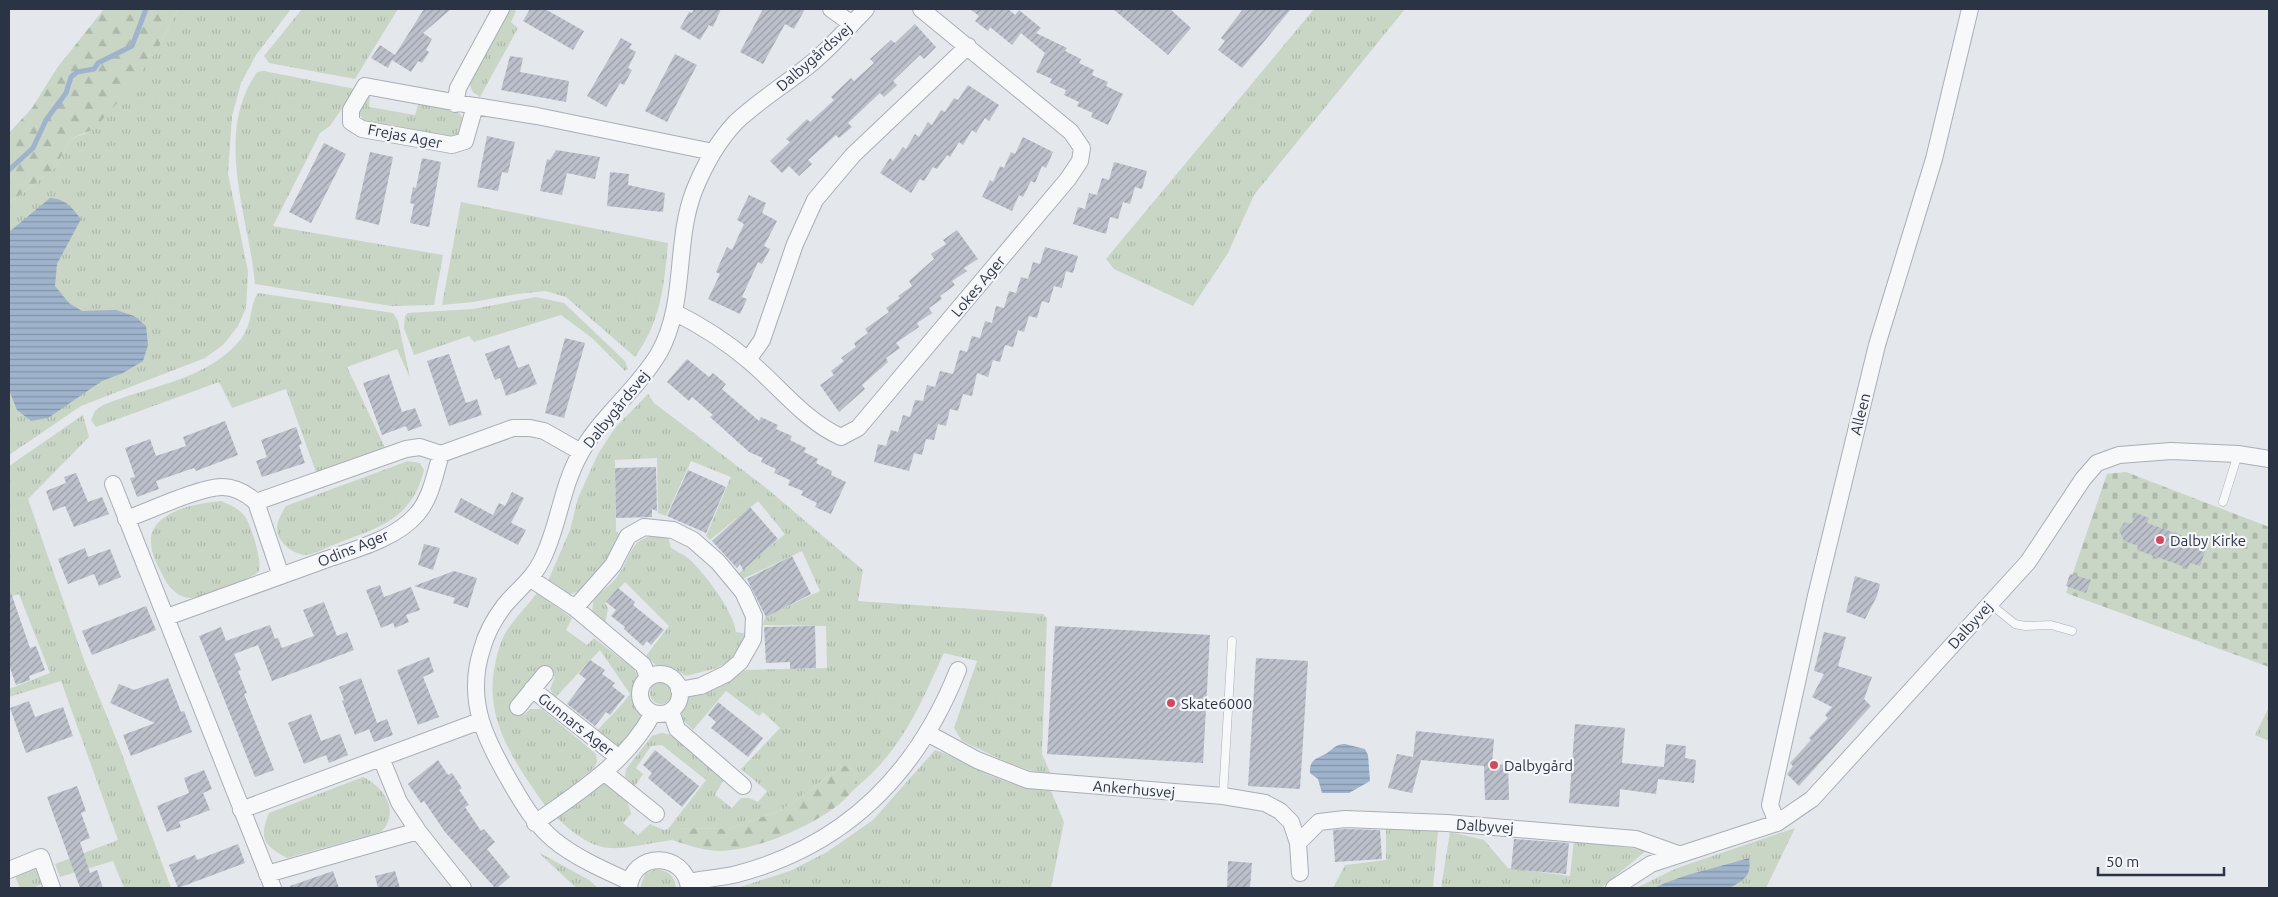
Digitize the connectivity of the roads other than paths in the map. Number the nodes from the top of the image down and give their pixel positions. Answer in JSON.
{"nodes":[{"id":1,"x":501,"y":9,"type":"edge"},
{"id":2,"x":830,"y":9,"type":"edge"},
{"id":3,"x":866,"y":9,"type":"edge"},
{"id":4,"x":921,"y":9,"type":"edge"},
{"id":5,"x":1970,"y":9,"type":"edge"},
{"id":6,"x":852,"y":24,"type":"junction"},
{"id":7,"x":968,"y":46,"type":"junction"},
{"id":8,"x":454,"y":104,"type":"junction"},
{"id":9,"x":475,"y":106,"type":"junction"},
{"id":10,"x":713,"y":152,"type":"junction"},
{"id":11,"x":674,"y":312,"type":"junction"},
{"id":12,"x":748,"y":360,"type":"junction"},
{"id":13,"x":581,"y":452,"type":"junction"},
{"id":14,"x":441,"y":454,"type":"junction"},
{"id":15,"x":2238,"y":454,"type":"junction"},
{"id":16,"x":2269,"y":459,"type":"edge"},
{"id":17,"x":113,"y":484,"type":"dead end"},
{"id":18,"x":256,"y":502,"type":"junction"},
{"id":19,"x":2223,"y":502,"type":"dead end"},
{"id":20,"x":126,"y":519,"type":"junction"},
{"id":21,"x":281,"y":576,"type":"junction"},
{"id":22,"x":531,"y":579,"type":"junction"},
{"id":23,"x":1989,"y":604,"type":"junction"},
{"id":24,"x":575,"y":608,"type":"junction"},
{"id":25,"x":167,"y":617,"type":"junction"},
{"id":26,"x":2072,"y":631,"type":"dead end"},
{"id":27,"x":1232,"y":641,"type":"dead end"},
{"id":28,"x":958,"y":670,"type":"dead end"},
{"id":29,"x":545,"y":674,"type":"dead end"},
{"id":30,"x":648,"y":677,"type":"junction"},
{"id":31,"x":532,"y":689,"type":"junction"},
{"id":32,"x":679,"y":690,"type":"junction"},
{"id":33,"x":518,"y":707,"type":"dead end"},
{"id":34,"x":670,"y":711,"type":"junction"},
{"id":35,"x":653,"y":713,"type":"junction"},
{"id":36,"x":480,"y":721,"type":"junction"},
{"id":37,"x":929,"y":734,"type":"junction"},
{"id":38,"x":381,"y":758,"type":"junction"},
{"id":39,"x":619,"y":758,"type":"junction"},
{"id":40,"x":605,"y":774,"type":"junction"},
{"id":41,"x":743,"y":786,"type":"dead end"},
{"id":42,"x":1222,"y":796,"type":"junction"},
{"id":43,"x":240,"y":810,"type":"junction"},
{"id":44,"x":656,"y":814,"type":"dead end"},
{"id":45,"x":536,"y":823,"type":"junction"},
{"id":46,"x":1777,"y":823,"type":"junction"},
{"id":47,"x":418,"y":831,"type":"junction"},
{"id":48,"x":1298,"y":843,"type":"junction"},
{"id":49,"x":1678,"y":854,"type":"junction"},
{"id":50,"x":9,"y":870,"type":"edge"},
{"id":51,"x":1300,"y":873,"type":"dead end"},
{"id":52,"x":270,"y":881,"type":"edge"},
{"id":53,"x":629,"y":885,"type":"edge"},
{"id":54,"x":689,"y":885,"type":"edge"},
{"id":55,"x":52,"y":888,"type":"edge"},
{"id":56,"x":463,"y":888,"type":"edge"},
{"id":57,"x":1614,"y":888,"type":"edge"}],
"edges":[{"from":1,"to":8,"type":"street"},
{"from":2,"to":6,"type":"street"},
{"from":3,"to":6,"type":"street","name":"Dalbygårdsvej"},
{"from":4,"to":7,"type":"street","name":"Lokes Ager"},
{"from":5,"to":46,"type":"street","name":"Alleen"},
{"from":6,"to":10,"type":"street","name":"Dalbygårdsvej"},
{"from":7,"to":12,"type":"street"},
{"from":7,"to":12,"type":"street","name":"Lokes Ager"},
{"from":8,"to":9,"type":"street","name":"Frejas Ager"},
{"from":8,"to":9,"type":"street","name":"Frejas Ager"},
{"from":9,"to":10,"type":"street","name":"Frejas Ager"},
{"from":10,"to":11,"type":"street","name":"Dalbygårdsvej"},
{"from":11,"to":12,"type":"street","name":"Lokes Ager"},
{"from":11,"to":13,"type":"street","name":"Dalbygårdsvej"},
{"from":13,"to":14,"type":"street"},
{"from":13,"to":22,"type":"street","name":"Dalbygårdsvej"},
{"from":14,"to":18,"type":"street"},
{"from":14,"to":21,"type":"street","name":"Odins Ager"},
{"from":15,"to":16,"type":"street","name":"Dalbyvej"},
{"from":15,"to":19,"type":"lane"},
{"from":15,"to":23,"type":"street","name":"Dalbyvej"},
{"from":17,"to":20,"type":"street"},
{"from":18,"to":20,"type":"street"},
{"from":18,"to":21,"type":"street"},
{"from":20,"to":25,"type":"street"},
{"from":21,"to":25,"type":"street","name":"Odins Ager"},
{"from":22,"to":24,"type":"street"},
{"from":22,"to":36,"type":"street","name":"Dalbygårdsvej"},
{"from":23,"to":26,"type":"lane"},
{"from":23,"to":46,"type":"street","name":"Dalbyvej"},
{"from":24,"to":30,"type":"street"},
{"from":24,"to":32,"type":"street"},
{"from":25,"to":43,"type":"street"},
{"from":27,"to":42,"type":"lane"},
{"from":28,"to":37,"type":"street"},
{"from":29,"to":31,"type":"street","name":"Gunnars Ager"},
{"from":30,"to":32,"type":"street"},
{"from":30,"to":35,"type":"street"},
{"from":31,"to":33,"type":"street","name":"Gunnars Ager"},
{"from":31,"to":39,"type":"street","name":"Gunnars Ager"},
{"from":32,"to":34,"type":"street"},
{"from":34,"to":35,"type":"street"},
{"from":34,"to":41,"type":"street"},
{"from":35,"to":39,"type":"street","name":"Gunnars Ager"},
{"from":36,"to":38,"type":"street"},
{"from":36,"to":45,"type":"street","name":"Dalbygårdsvej"},
{"from":37,"to":42,"type":"street","name":"Ankerhusvej"},
{"from":37,"to":54,"type":"street"},
{"from":38,"to":43,"type":"street"},
{"from":38,"to":47,"type":"street"},
{"from":39,"to":40,"type":"street","name":"Gunnars Ager"},
{"from":40,"to":44,"type":"street","name":"Gunnars Ager"},
{"from":40,"to":45,"type":"street","name":"Gunnars Ager"},
{"from":42,"to":48,"type":"street","name":"Ankerhusvej"},
{"from":43,"to":52,"type":"street"},
{"from":45,"to":53,"type":"street","name":"Dalbygårdsvej"},
{"from":46,"to":49,"type":"street","name":"Dalbyvej"},
{"from":47,"to":52,"type":"street"},
{"from":47,"to":56,"type":"street"},
{"from":48,"to":49,"type":"street","name":"Dalbyvej"},
{"from":48,"to":51,"type":"street","name":"Ankerhusvej"},
{"from":49,"to":57,"type":"street","name":"Dalbyvej"},
{"from":50,"to":55,"type":"street"},
{"from":53,"to":54,"type":"street"}]}
